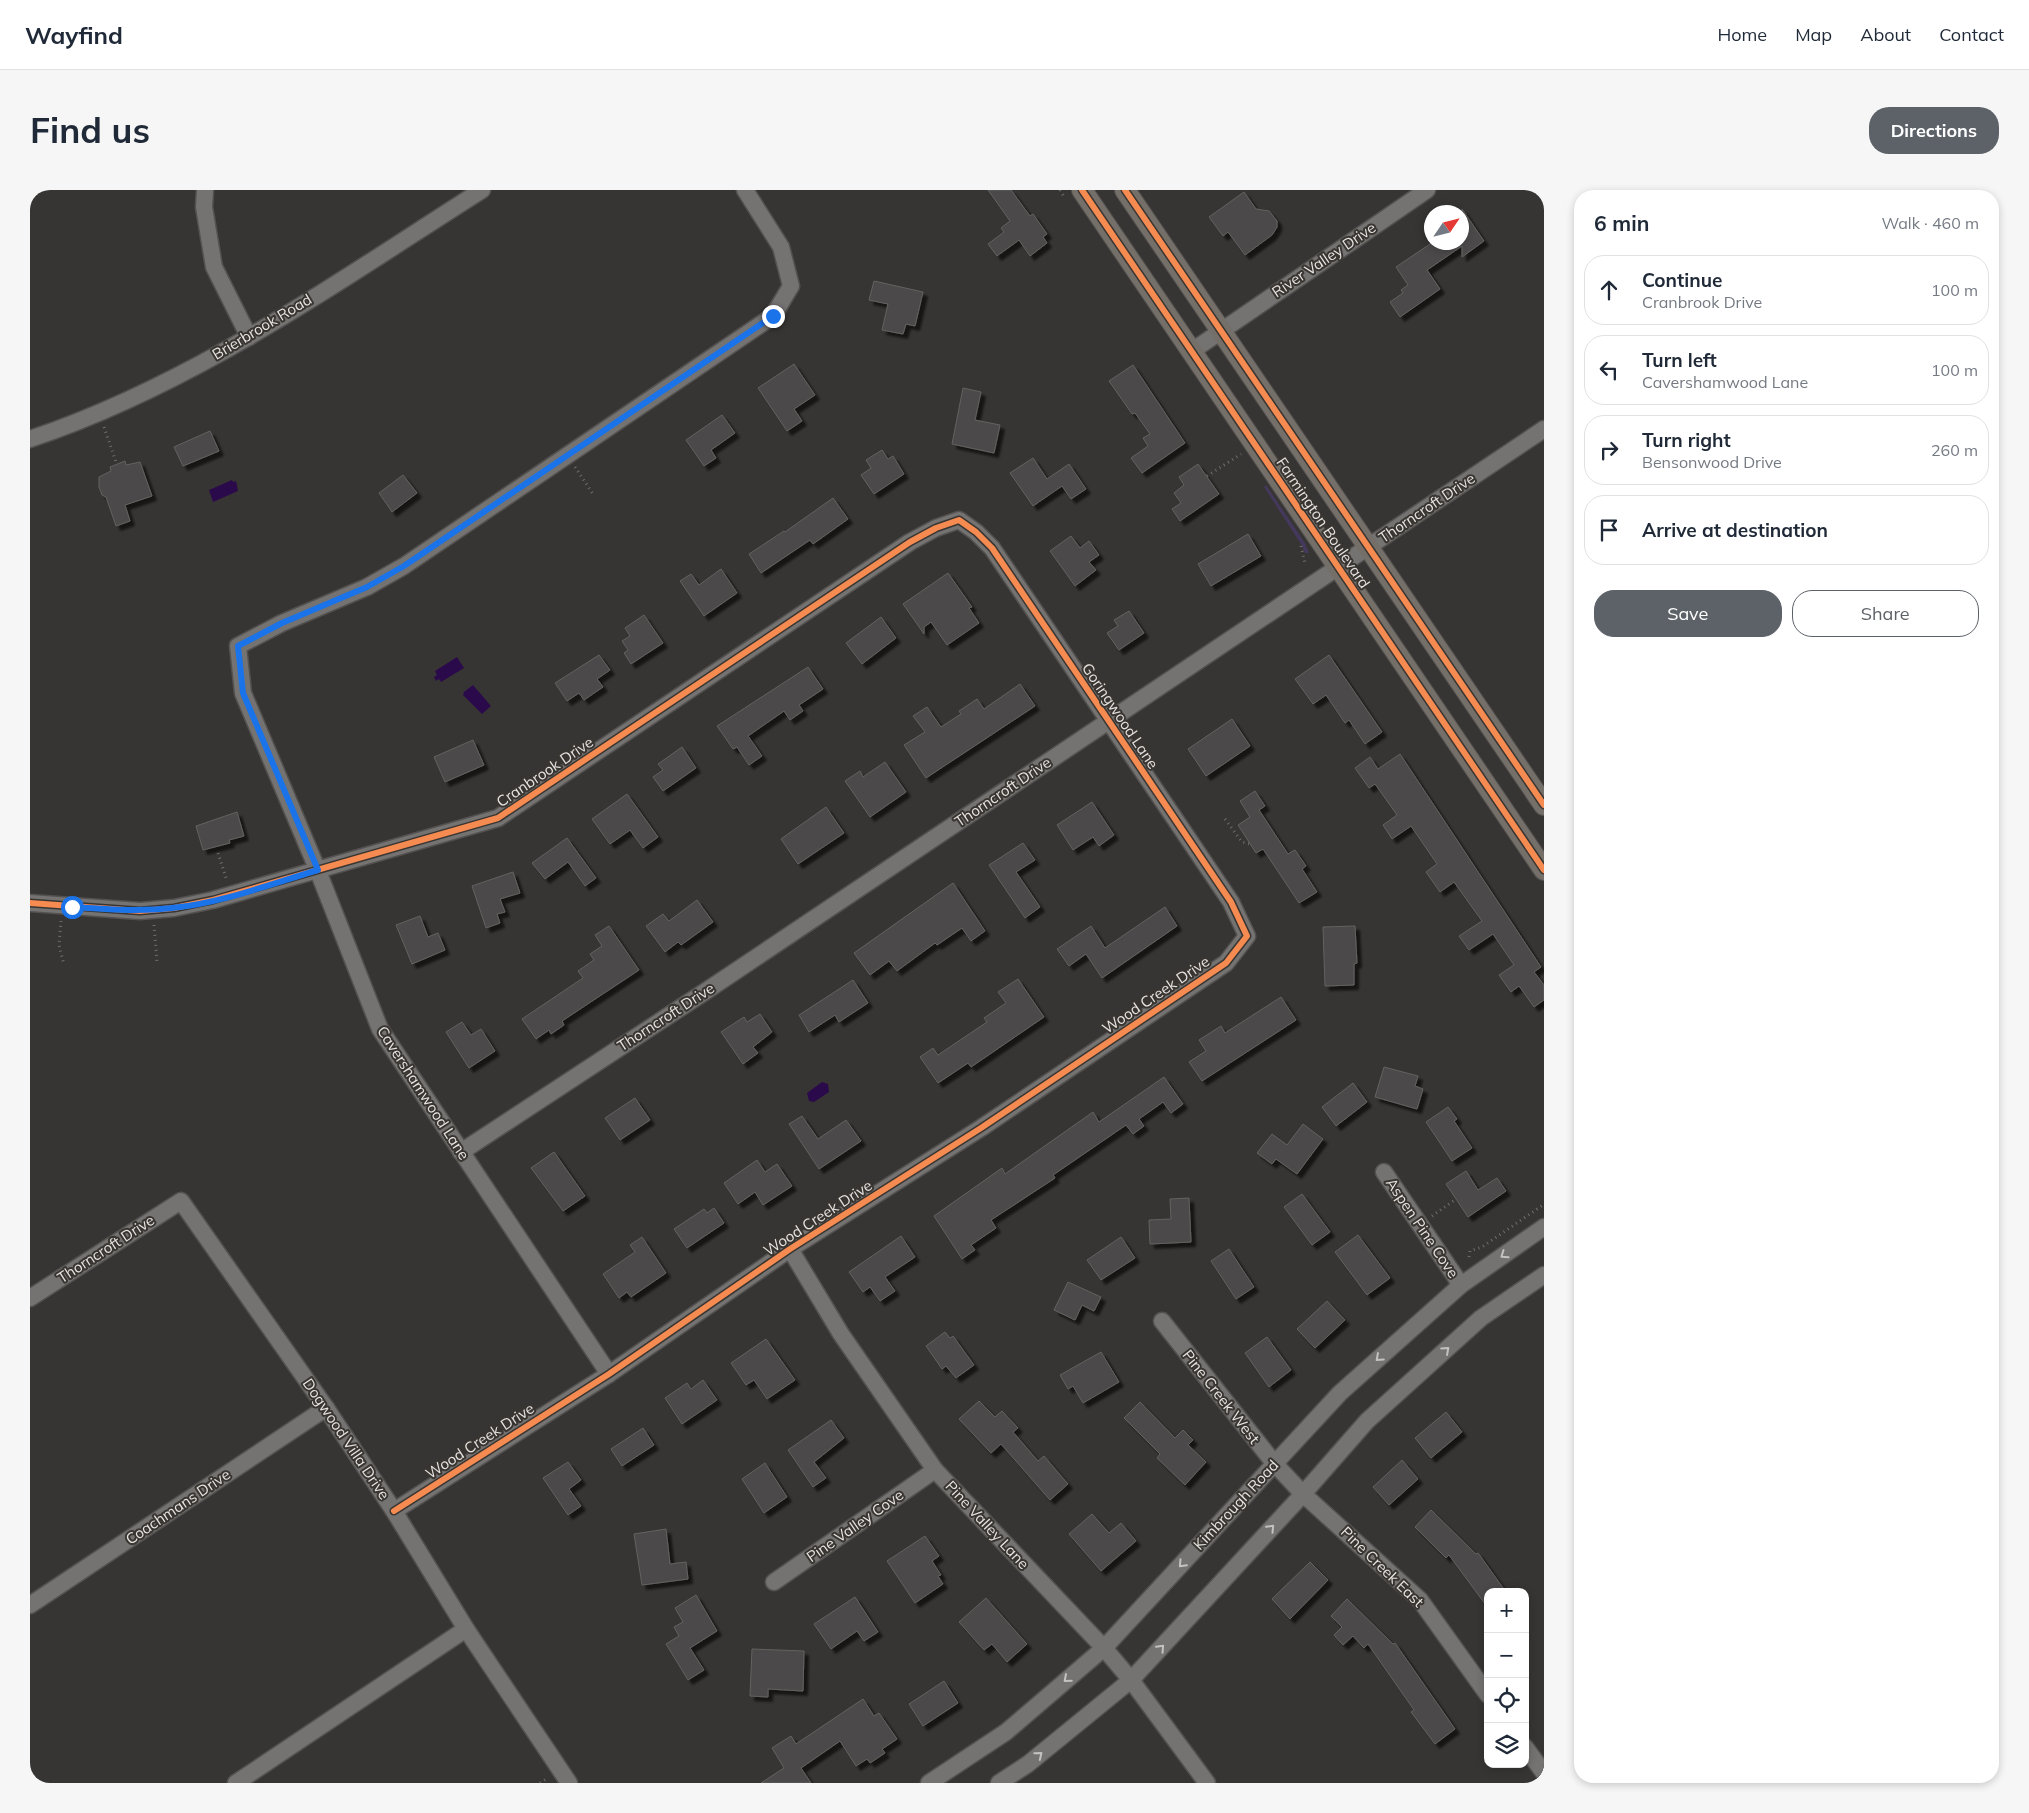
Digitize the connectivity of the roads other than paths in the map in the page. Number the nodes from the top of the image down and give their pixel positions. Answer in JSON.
{"nodes":[{"id":1,"x":205,"y":190,"type":"edge"},
{"id":2,"x":482,"y":190,"type":"edge"},
{"id":3,"x":745,"y":190,"type":"edge"},
{"id":4,"x":1082,"y":190,"type":"edge"},
{"id":5,"x":1126,"y":190,"type":"edge"},
{"id":6,"x":1427,"y":190,"type":"edge"},
{"id":7,"x":1222,"y":330,"type":"junction"},
{"id":8,"x":249,"y":337,"type":"junction"},
{"id":9,"x":1192,"y":351,"type":"junction"},
{"id":10,"x":1544,"y":429,"type":"edge"},
{"id":11,"x":30,"y":439,"type":"edge"},
{"id":12,"x":959,"y":520,"type":"joint"},
{"id":13,"x":1369,"y":546,"type":"junction"},
{"id":14,"x":1338,"y":567,"type":"junction"},
{"id":15,"x":1108,"y":721,"type":"junction"},
{"id":16,"x":1544,"y":804,"type":"edge"},
{"id":17,"x":318,"y":870,"type":"junction"},
{"id":18,"x":1544,"y":870,"type":"edge"},
{"id":19,"x":30,"y":904,"type":"edge"},
{"id":20,"x":1247,"y":936,"type":"joint"},
{"id":21,"x":461,"y":1152,"type":"junction"},
{"id":22,"x":1384,"y":1172,"type":"dead end"},
{"id":23,"x":181,"y":1201,"type":"joint"},
{"id":24,"x":1544,"y":1228,"type":"edge"},
{"id":25,"x":790,"y":1249,"type":"junction"},
{"id":26,"x":1544,"y":1274,"type":"edge"},
{"id":27,"x":1460,"y":1285,"type":"junction"},
{"id":28,"x":30,"y":1298,"type":"edge"},
{"id":29,"x":1162,"y":1321,"type":"dead end"},
{"id":30,"x":609,"y":1374,"type":"junction"},
{"id":31,"x":326,"y":1408,"type":"junction"},
{"id":32,"x":1274,"y":1463,"type":"junction"},
{"id":33,"x":935,"y":1470,"type":"junction"},
{"id":34,"x":1303,"y":1494,"type":"junction"},
{"id":35,"x":394,"y":1511,"type":"junction"},
{"id":36,"x":774,"y":1582,"type":"dead end"},
{"id":37,"x":30,"y":1605,"type":"edge"},
{"id":38,"x":466,"y":1629,"type":"junction"},
{"id":39,"x":1104,"y":1648,"type":"junction"},
{"id":40,"x":1131,"y":1680,"type":"junction"},
{"id":41,"x":1484,"y":1689,"type":"edge"},
{"id":42,"x":1529,"y":1752,"type":"edge"},
{"id":43,"x":1544,"y":1773,"type":"edge"},
{"id":44,"x":236,"y":1783,"type":"edge"},
{"id":45,"x":569,"y":1783,"type":"edge"},
{"id":46,"x":929,"y":1783,"type":"edge"},
{"id":47,"x":999,"y":1783,"type":"edge"},
{"id":48,"x":1207,"y":1783,"type":"edge"}],
"edges":[{"from":1,"to":8,"type":"street"},
{"from":2,"to":8,"type":"street","name":"Brierbrook Road"},
{"from":3,"to":17,"type":"street","name":"Cavershamwood Lane"},
{"from":4,"to":9,"type":"main road","name":"Farmington Boulevard"},
{"from":5,"to":7,"type":"main road","name":"Farmington Boulevard"},
{"from":6,"to":7,"type":"street","name":"River Valley Drive"},
{"from":7,"to":9,"type":"street","name":"River Valley Drive"},
{"from":7,"to":13,"type":"main road","name":"Farmington Boulevard"},
{"from":8,"to":11,"type":"street","name":"Brierbrook Road"},
{"from":9,"to":14,"type":"main road","name":"Farmington Boulevard"},
{"from":10,"to":13,"type":"street","name":"Thorncroft Drive"},
{"from":12,"to":15,"type":"street","name":"Goringwood Lane"},
{"from":12,"to":17,"type":"street","name":"Cranbrook Drive"},
{"from":13,"to":14,"type":"street","name":"Thorncroft Drive"},
{"from":13,"to":16,"type":"main road","name":"Farmington Boulevard"},
{"from":14,"to":15,"type":"street","name":"Thorncroft Drive"},
{"from":14,"to":18,"type":"main road","name":"Farmington Boulevard"},
{"from":15,"to":20,"type":"street","name":"Goringwood Lane"},
{"from":15,"to":21,"type":"street","name":"Thorncroft Drive"},
{"from":17,"to":19,"type":"street","name":"Cranbrook Drive"},
{"from":17,"to":21,"type":"street","name":"Cavershamwood Lane"},
{"from":20,"to":25,"type":"street","name":"Wood Creek Drive"},
{"from":21,"to":30,"type":"street","name":"Cavershamwood Lane"},
{"from":22,"to":27,"type":"street","name":"Aspen Pine Cove"},
{"from":23,"to":28,"type":"street","name":"Thorncroft Drive"},
{"from":23,"to":31,"type":"street","name":"Dogwood Villa Drive"},
{"from":24,"to":27,"type":"street","name":"Kimbrough Road","one_way":true},
{"from":25,"to":30,"type":"street","name":"Wood Creek Drive"},
{"from":25,"to":33,"type":"street","name":"Pine Valley Lane"},
{"from":34,"to":26,"type":"street","one_way":true},
{"from":27,"to":32,"type":"street","name":"Kimbrough Road","one_way":true},
{"from":29,"to":32,"type":"street","name":"Pine Creek West"},
{"from":30,"to":35,"type":"street","name":"Wood Creek Drive"},
{"from":31,"to":35,"type":"street","name":"Dogwood Villa Drive"},
{"from":31,"to":37,"type":"street","name":"Coachmans Drive"},
{"from":32,"to":34,"type":"street","name":"Pine Creek West"},
{"from":32,"to":39,"type":"street","name":"Kimbrough Road","one_way":true},
{"from":33,"to":36,"type":"street","name":"Pine Valley Cove"},
{"from":33,"to":39,"type":"street","name":"Pine Valley Lane"},
{"from":40,"to":34,"type":"street","one_way":true},
{"from":34,"to":41,"type":"street","name":"Pine Creek East"},
{"from":35,"to":38,"type":"street","name":"Dogwood Villa Drive"},
{"from":38,"to":44,"type":"street"},
{"from":38,"to":45,"type":"street","name":"Dogwood Villa Drive"},
{"from":39,"to":40,"type":"street","name":"Pine Valley Lane"},
{"from":39,"to":46,"type":"street","name":"Kimbrough Road","one_way":true},
{"from":47,"to":40,"type":"street","one_way":true},
{"from":40,"to":48,"type":"street","name":"Pine Valley Lane"},
{"from":42,"to":43,"type":"street"}]}
